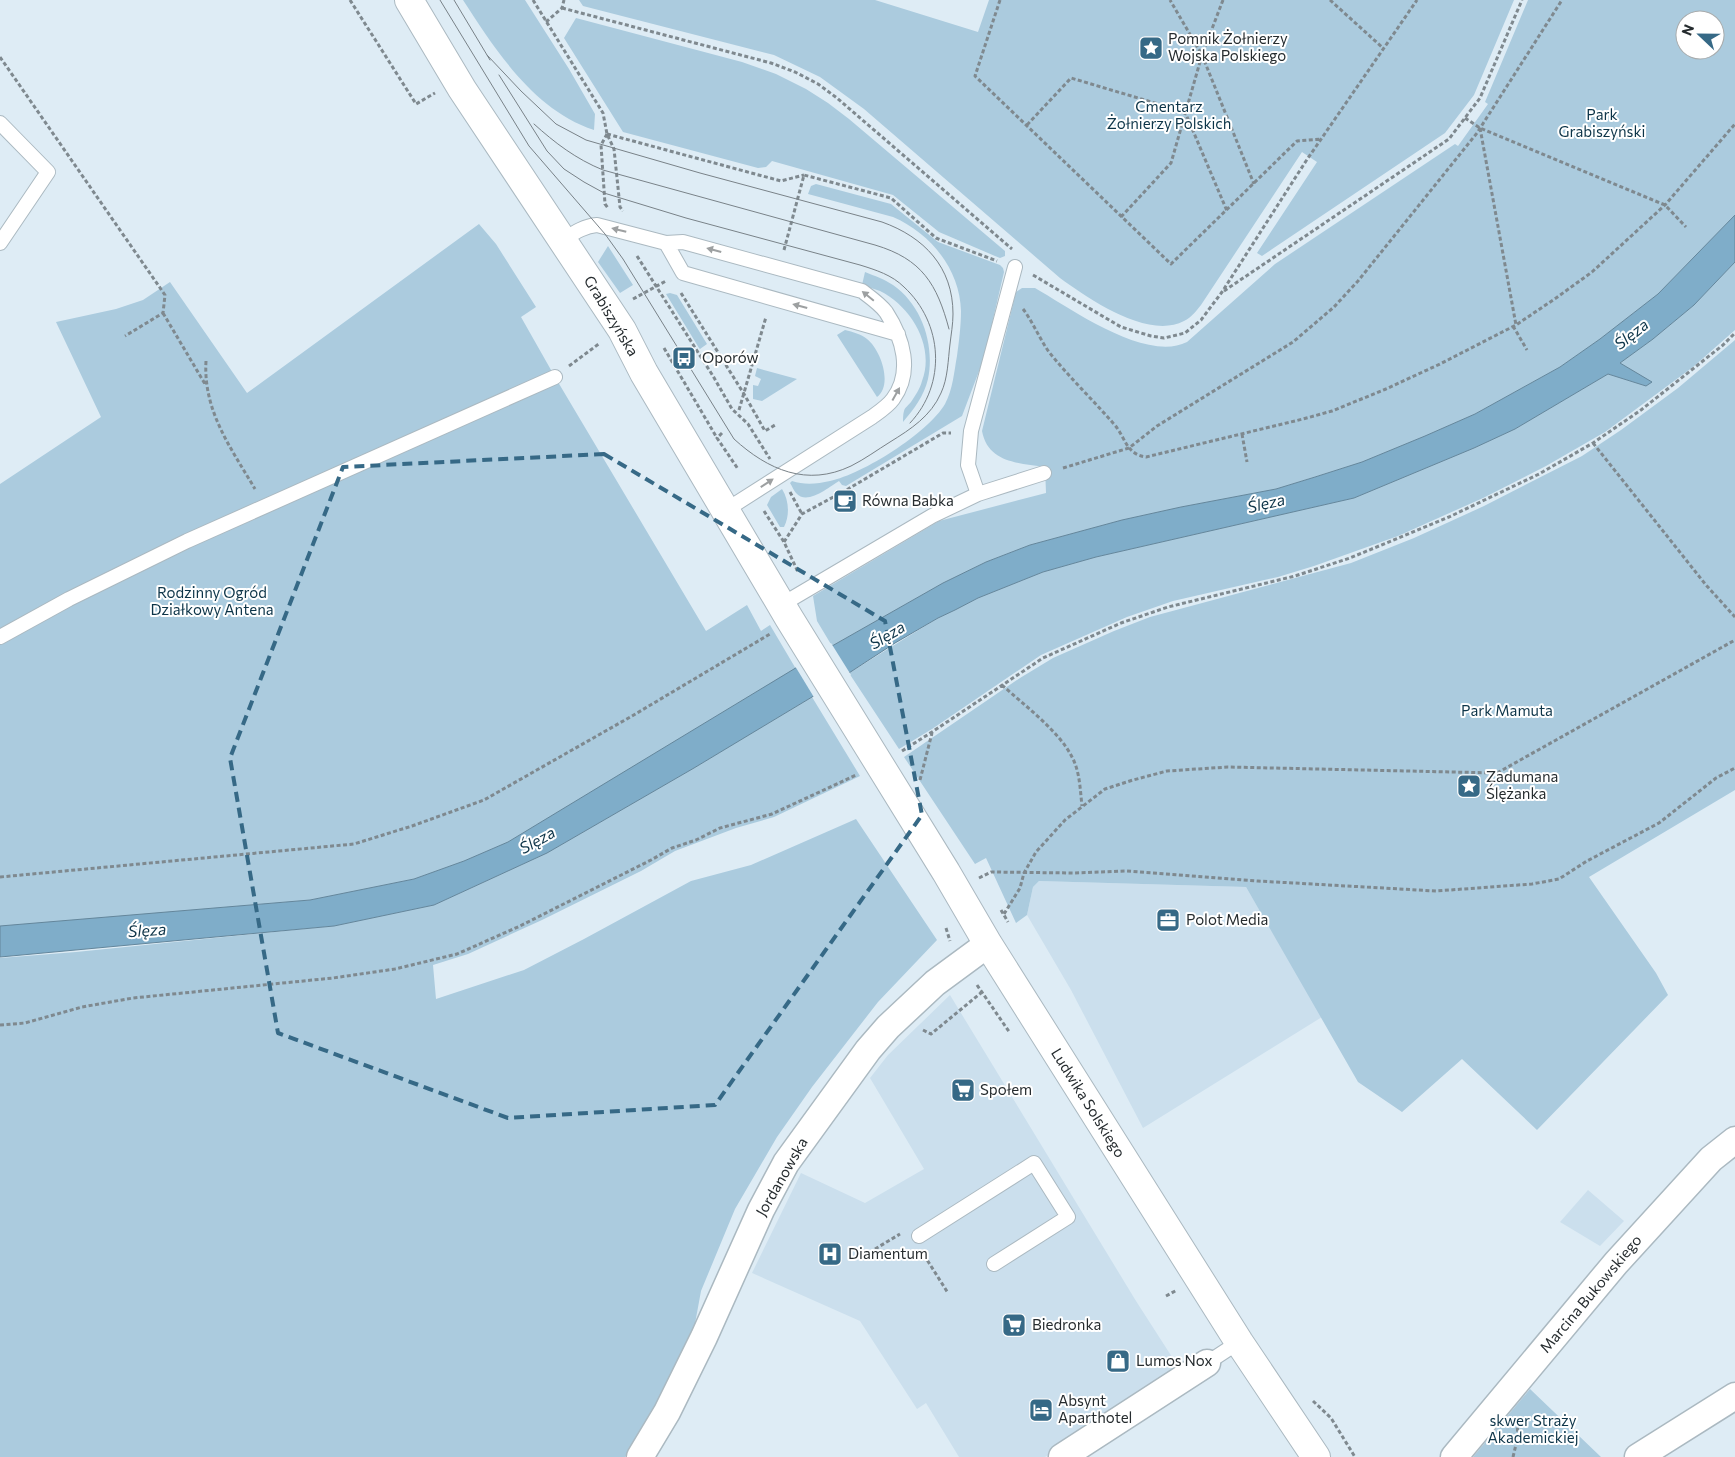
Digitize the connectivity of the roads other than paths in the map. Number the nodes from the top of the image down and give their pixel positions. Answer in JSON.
{"nodes":[{"id":1,"x":409,"y":0,"type":"edge"},
{"id":2,"x":0,"y":122,"type":"edge"},
{"id":3,"x":563,"y":240,"type":"junction"},
{"id":4,"x":0,"y":243,"type":"edge"},
{"id":5,"x":666,"y":243,"type":"junction"},
{"id":6,"x":1015,"y":267,"type":"road end"},
{"id":7,"x":898,"y":334,"type":"junction"},
{"id":8,"x":555,"y":378,"type":"dead end"},
{"id":9,"x":1044,"y":473,"type":"road end"},
{"id":10,"x":978,"y":494,"type":"junction"},
{"id":11,"x":726,"y":510,"type":"junction"},
{"id":12,"x":787,"y":609,"type":"junction"},
{"id":13,"x":0,"y":637,"type":"edge"},
{"id":14,"x":865,"y":759,"type":"joint"},
{"id":15,"x":988,"y":944,"type":"junction"},
{"id":16,"x":1735,"y":1140,"type":"edge"},
{"id":17,"x":919,"y":1236,"type":"dead end"},
{"id":18,"x":994,"y":1264,"type":"dead end"},
{"id":19,"x":1239,"y":1342,"type":"junction"},
{"id":20,"x":1207,"y":1363,"type":"joint"},
{"id":21,"x":1735,"y":1396,"type":"edge"},
{"id":22,"x":640,"y":1457,"type":"edge"},
{"id":23,"x":1062,"y":1457,"type":"edge"},
{"id":24,"x":1316,"y":1457,"type":"edge"},
{"id":25,"x":1454,"y":1457,"type":"edge"},
{"id":26,"x":1638,"y":1457,"type":"edge"}],
"edges":[{"from":1,"to":3,"type":"main road","name":"Grabiszyńska"},
{"from":2,"to":4,"type":"lane"},
{"from":5,"to":3,"type":"lane","one_way":true},
{"from":3,"to":11,"type":"main road","name":"Grabiszyńska"},
{"from":7,"to":5,"type":"lane","one_way":true},
{"from":7,"to":5,"type":"lane","one_way":true},
{"from":6,"to":10,"type":"lane"},
{"from":11,"to":7,"type":"lane","one_way":true},
{"from":8,"to":13,"type":"lane"},
{"from":9,"to":10,"type":"lane"},
{"from":10,"to":12,"type":"lane"},
{"from":11,"to":12,"type":"main road","name":"Grabiszyńska"},
{"from":12,"to":14,"type":"main road","name":"Grabiszyńska"},
{"from":14,"to":15,"type":"main road","name":"Ludwika Solskiego"},
{"from":15,"to":19,"type":"main road","name":"Ludwika Solskiego"},
{"from":15,"to":22,"type":"street","name":"Jordanowska"},
{"from":16,"to":25,"type":"street","name":"Marcina Bukowskiego"},
{"from":17,"to":18,"type":"lane"},
{"from":19,"to":20,"type":"lane"},
{"from":19,"to":24,"type":"main road","name":"Ludwika Solskiego"},
{"from":20,"to":23,"type":"street"},
{"from":21,"to":26,"type":"street"}]}
